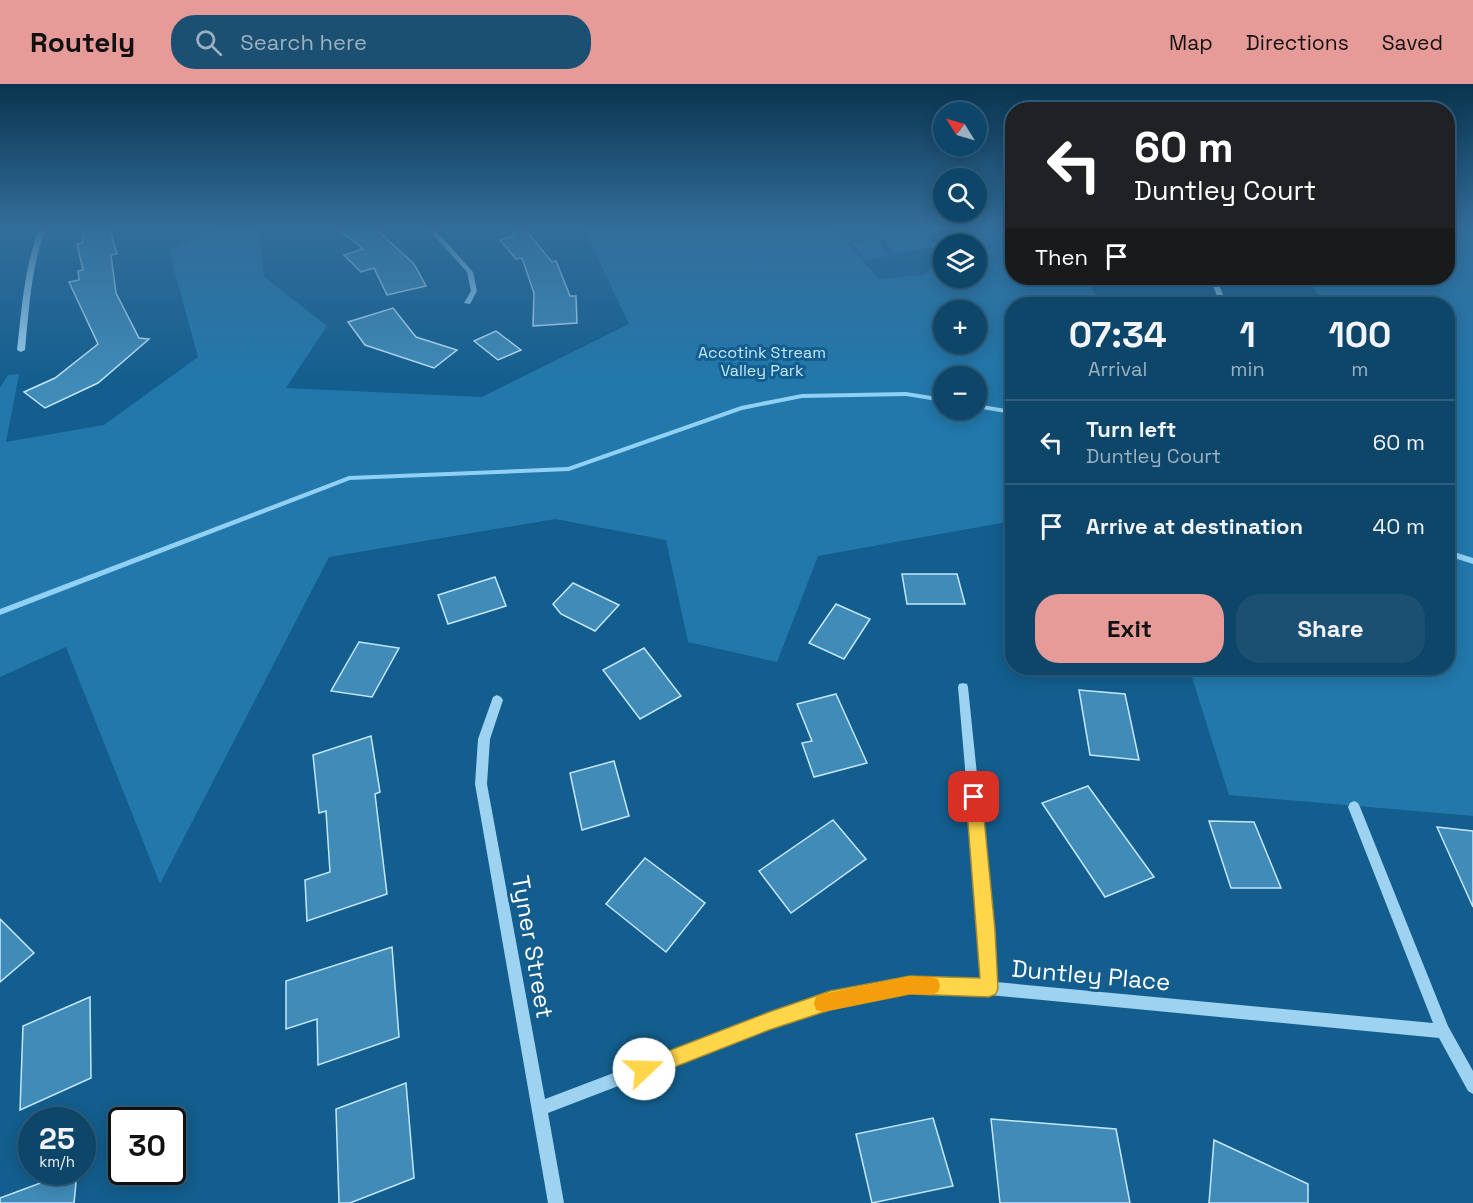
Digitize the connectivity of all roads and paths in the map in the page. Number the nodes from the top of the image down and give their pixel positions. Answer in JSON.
{"nodes":[{"id":1,"x":31,"y":279,"type":"edge"},
{"id":2,"x":472,"y":279,"type":"edge"},
{"id":3,"x":468,"y":303,"type":"dead end"},
{"id":4,"x":21,"y":350,"type":"dead end"},
{"id":5,"x":963,"y":687,"type":"dead end"},
{"id":6,"x":497,"y":700,"type":"dead end"},
{"id":7,"x":1354,"y":807,"type":"dead end"},
{"id":8,"x":989,"y":988,"type":"junction"},
{"id":9,"x":1443,"y":1031,"type":"junction"},
{"id":10,"x":1473,"y":1086,"type":"edge"},
{"id":11,"x":539,"y":1109,"type":"junction"},
{"id":12,"x":556,"y":1203,"type":"edge"}],
"edges":[{"from":1,"to":4,"type":"street"},
{"from":2,"to":3,"type":"street"},
{"from":5,"to":8,"type":"street"},
{"from":6,"to":11,"type":"street","name":"Tyner Street"},
{"from":7,"to":9,"type":"street"},
{"from":8,"to":9,"type":"street","name":"Duntley Place"},
{"from":8,"to":11,"type":"street","name":"Duntley Place"},
{"from":9,"to":10,"type":"street"},
{"from":11,"to":12,"type":"street","name":"Tyner Street"}]}
